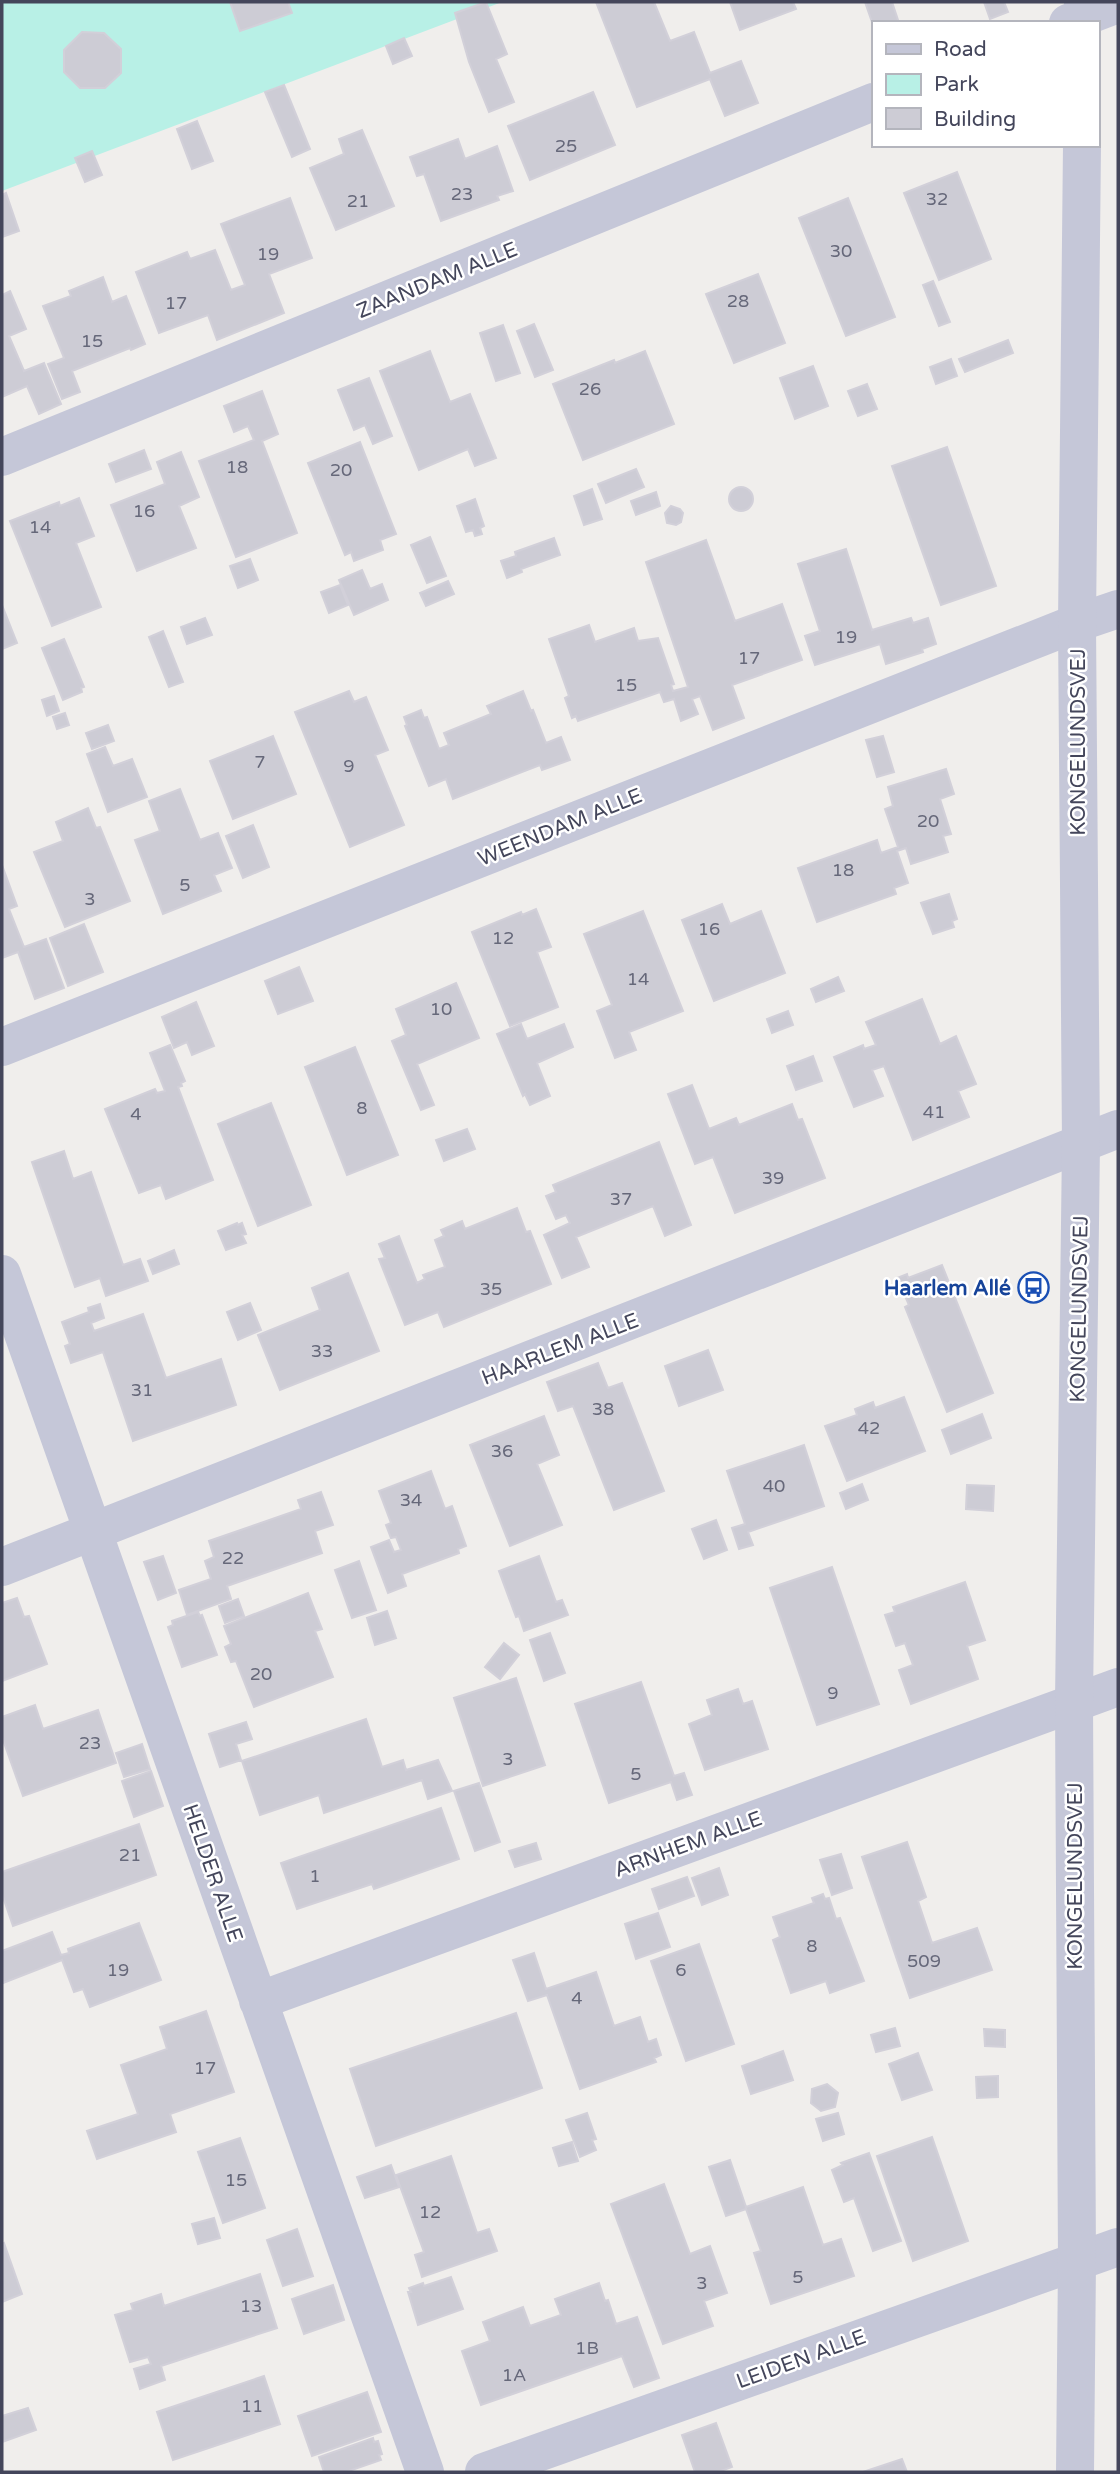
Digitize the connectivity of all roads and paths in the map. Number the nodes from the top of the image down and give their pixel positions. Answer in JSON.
{"nodes":[{"id":1,"x":1118,"y":4,"type":"edge"},
{"id":2,"x":1079,"y":16,"type":"edge"},
{"id":3,"x":872,"y":102,"type":"edge"},
{"id":4,"x":1082,"y":147,"type":"edge"},
{"id":5,"x":2,"y":457,"type":"edge"},
{"id":6,"x":1118,"y":609,"type":"edge"},
{"id":7,"x":1077,"y":623,"type":"junction"},
{"id":8,"x":2,"y":1047,"type":"edge"},
{"id":9,"x":1118,"y":1129,"type":"edge"},
{"id":10,"x":1081,"y":1144,"type":"junction"},
{"id":11,"x":2,"y":1274,"type":"edge"},
{"id":12,"x":92,"y":1532,"type":"junction"},
{"id":13,"x":2,"y":1567,"type":"edge"},
{"id":14,"x":1118,"y":1687,"type":"edge"},
{"id":15,"x":1074,"y":1702,"type":"junction"},
{"id":16,"x":258,"y":2001,"type":"junction"},
{"id":17,"x":1118,"y":2247,"type":"edge"},
{"id":18,"x":1077,"y":2261,"type":"junction"},
{"id":19,"x":425,"y":2472,"type":"edge"},
{"id":20,"x":484,"y":2472,"type":"edge"},
{"id":21,"x":1075,"y":2472,"type":"edge"}],
"edges":[{"from":1,"to":2,"type":"street"},
{"from":3,"to":5,"type":"street","name":"ZAANDAM ALLE"},
{"from":4,"to":7,"type":"street","name":"KONGELUNDSVEJ"},
{"from":6,"to":7,"type":"street","name":"WEENDAM ALLE"},
{"from":7,"to":8,"type":"street","name":"WEENDAM ALLE"},
{"from":7,"to":10,"type":"street","name":"KONGELUNDSVEJ"},
{"from":9,"to":10,"type":"street","name":"HAARLEM ALLE"},
{"from":10,"to":12,"type":"street","name":"HAARLEM ALLE"},
{"from":10,"to":15,"type":"street","name":"KONGELUNDSVEJ"},
{"from":11,"to":12,"type":"street","name":"HELDER ALLE"},
{"from":12,"to":13,"type":"street","name":"HAARLEM ALLE"},
{"from":12,"to":16,"type":"street","name":"HELDER ALLE"},
{"from":14,"to":15,"type":"street","name":"ARNHEM ALLE"},
{"from":15,"to":16,"type":"street","name":"ARNHEM ALLE"},
{"from":15,"to":18,"type":"street","name":"KONGELUNDSVEJ"},
{"from":16,"to":19,"type":"street","name":"HELDER ALLE"},
{"from":17,"to":18,"type":"street","name":"LEIDEN ALLE"},
{"from":18,"to":20,"type":"street","name":"LEIDEN ALLE"},
{"from":18,"to":21,"type":"street","name":"KONGELUNDSVEJ"}]}
